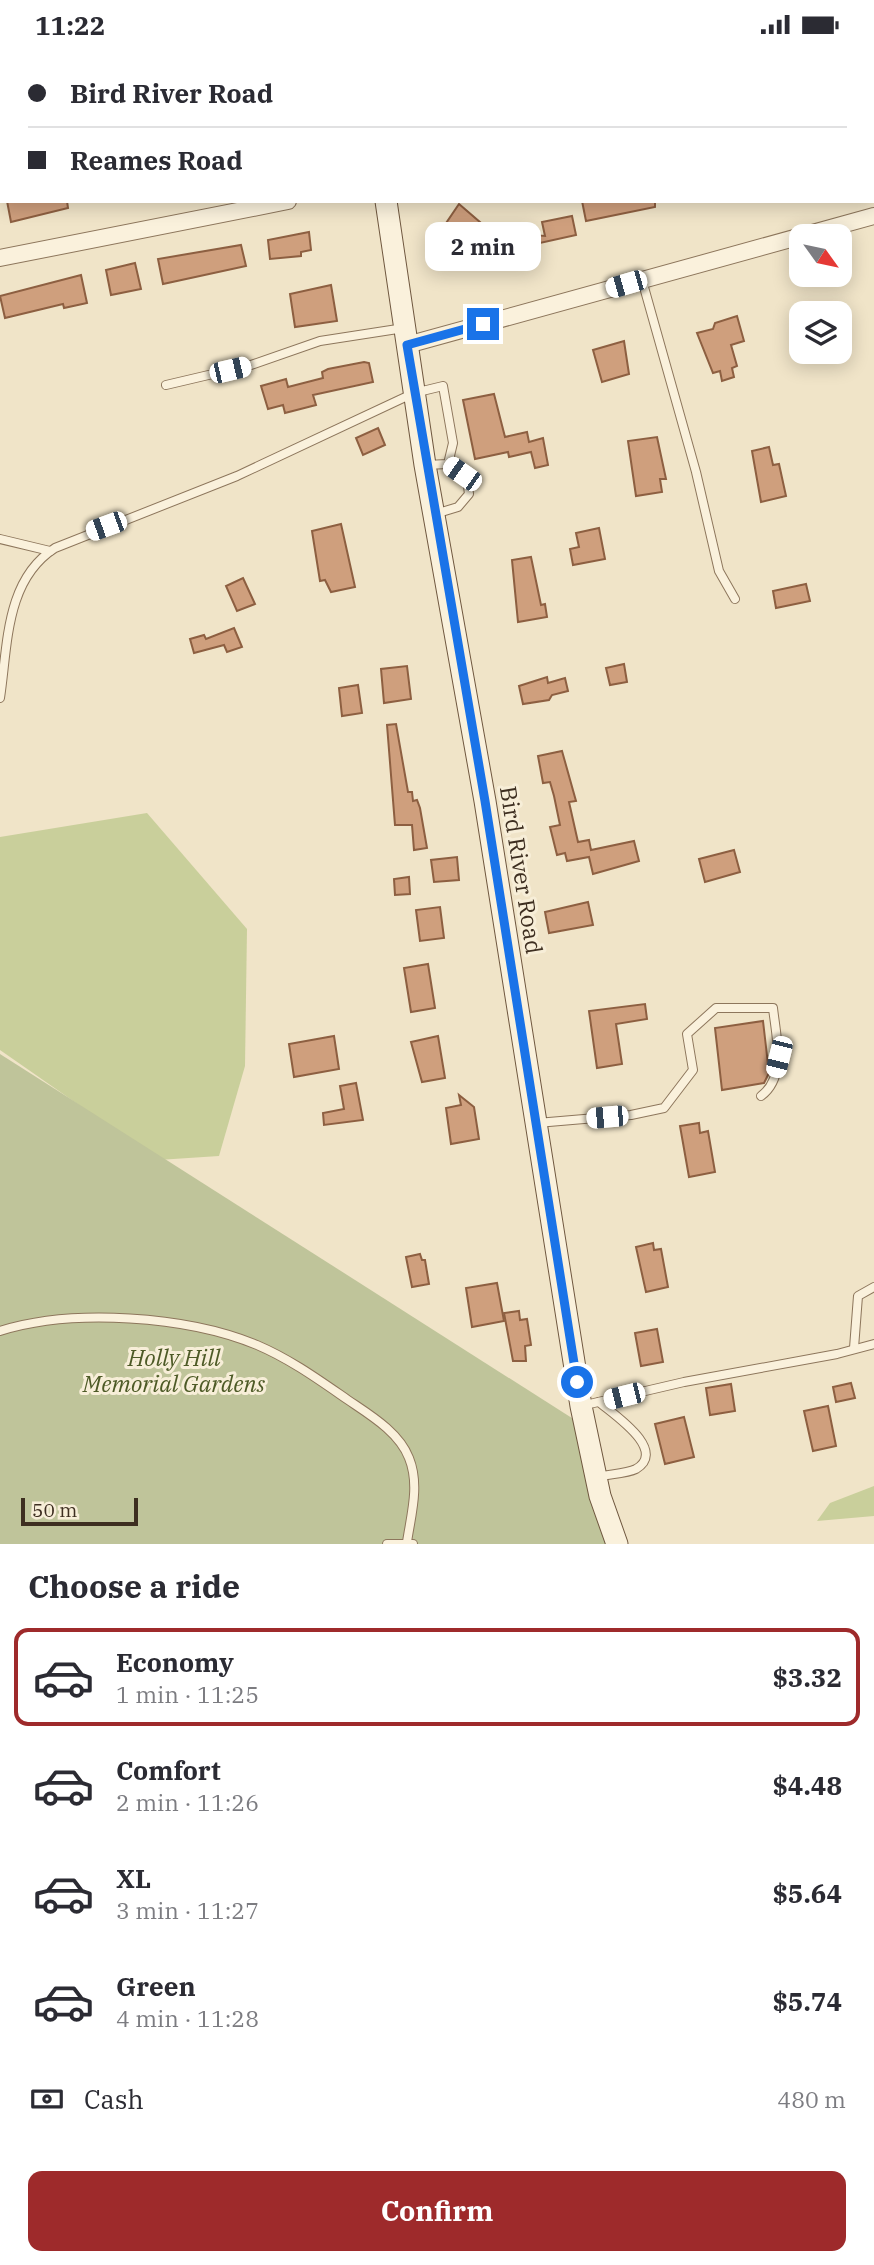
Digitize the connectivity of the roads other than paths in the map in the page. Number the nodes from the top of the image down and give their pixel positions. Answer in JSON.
{"nodes":[{"id":1,"x":264,"y":203,"type":"edge"},
{"id":2,"x":386,"y":203,"type":"edge"},
{"id":3,"x":239,"y":205,"type":"edge"},
{"id":4,"x":870,"y":211,"type":"edge"},
{"id":5,"x":0,"y":258,"type":"edge"},
{"id":6,"x":642,"y":280,"type":"junction"},
{"id":7,"x":406,"y":336,"type":"junction"},
{"id":8,"x":166,"y":385,"type":"dead end"},
{"id":9,"x":414,"y":393,"type":"junction"},
{"id":10,"x":449,"y":464,"type":"junction"},
{"id":11,"x":425,"y":465,"type":"junction"},
{"id":12,"x":434,"y":515,"type":"junction"},
{"id":13,"x":0,"y":539,"type":"edge"},
{"id":14,"x":50,"y":551,"type":"junction"},
{"id":15,"x":735,"y":599,"type":"dead end"},
{"id":16,"x":0,"y":698,"type":"edge"},
{"id":17,"x":761,"y":1096,"type":"dead end"},
{"id":18,"x":534,"y":1123,"type":"junction"},
{"id":19,"x":874,"y":1287,"type":"edge"},
{"id":20,"x":0,"y":1331,"type":"edge"},
{"id":21,"x":874,"y":1344,"type":"edge"},
{"id":22,"x":854,"y":1348,"type":"junction"},
{"id":23,"x":590,"y":1404,"type":"junction"},
{"id":24,"x":596,"y":1477,"type":"junction"},
{"id":25,"x":410,"y":1543,"type":"edge"},
{"id":26,"x":387,"y":1544,"type":"edge"},
{"id":27,"x":617,"y":1544,"type":"edge"}],
"edges":[{"from":1,"to":3,"type":"street"},
{"from":2,"to":7,"type":"street","name":"Bird River Road"},
{"from":3,"to":5,"type":"street"},
{"from":4,"to":6,"type":"street"},
{"from":6,"to":7,"type":"street"},
{"from":6,"to":15,"type":"lane"},
{"from":7,"to":8,"type":"lane"},
{"from":7,"to":9,"type":"street","name":"Bird River Road"},
{"from":9,"to":10,"type":"lane"},
{"from":9,"to":11,"type":"street","name":"Bird River Road"},
{"from":9,"to":14,"type":"lane"},
{"from":10,"to":11,"type":"lane"},
{"from":10,"to":12,"type":"lane"},
{"from":11,"to":12,"type":"street","name":"Bird River Road"},
{"from":12,"to":18,"type":"street","name":"Bird River Road"},
{"from":13,"to":14,"type":"lane"},
{"from":14,"to":16,"type":"lane"},
{"from":17,"to":18,"type":"lane"},
{"from":18,"to":23,"type":"street","name":"Bird River Road"},
{"from":19,"to":22,"type":"lane"},
{"from":20,"to":25,"type":"lane"},
{"from":21,"to":22,"type":"lane"},
{"from":22,"to":23,"type":"lane"},
{"from":23,"to":24,"type":"street","name":"Bird River Road"},
{"from":23,"to":24,"type":"lane"},
{"from":24,"to":27,"type":"street","name":"Bird River Road"},
{"from":25,"to":26,"type":"lane"}]}
